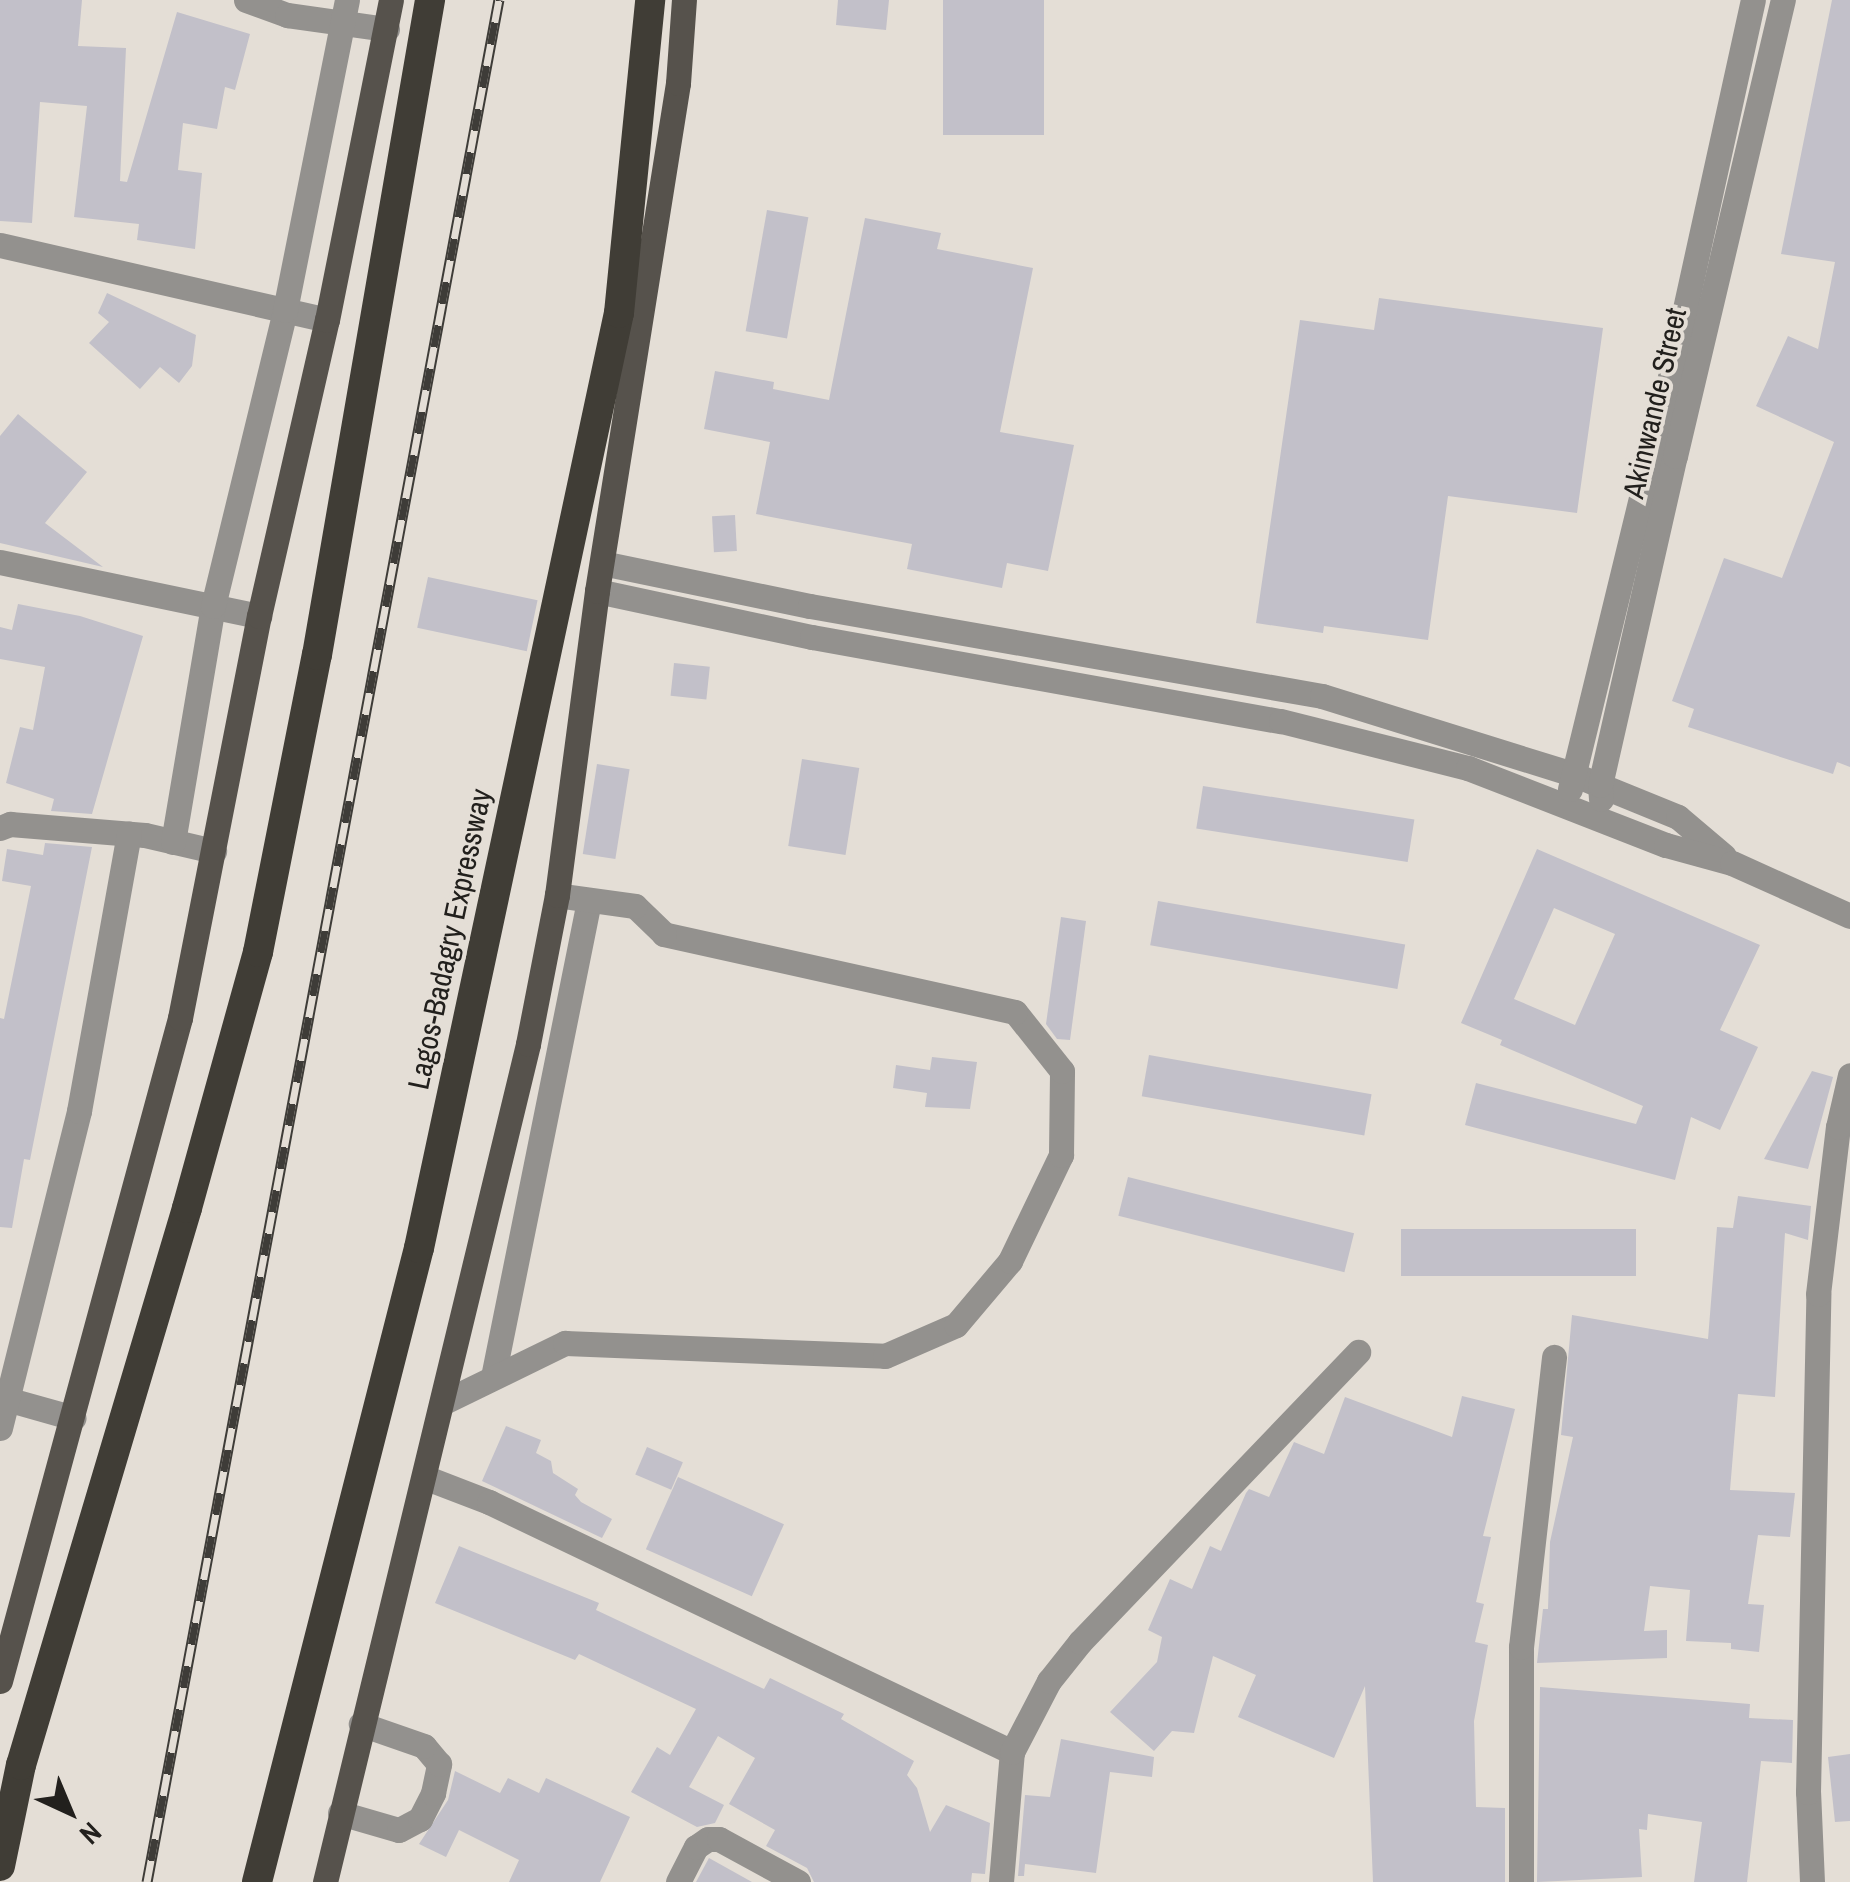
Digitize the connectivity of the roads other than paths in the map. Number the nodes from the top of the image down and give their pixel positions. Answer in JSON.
{"nodes":[{"id":1,"x":246,"y":0,"type":"edge"},
{"id":2,"x":391,"y":0,"type":"edge"},
{"id":3,"x":430,"y":0,"type":"edge"},
{"id":4,"x":650,"y":0,"type":"edge"},
{"id":5,"x":684,"y":0,"type":"edge"},
{"id":6,"x":1753,"y":0,"type":"edge"},
{"id":7,"x":1783,"y":0,"type":"edge"},
{"id":8,"x":345,"y":12,"type":"edge"},
{"id":9,"x":387,"y":29,"type":"junction"},
{"id":10,"x":0,"y":245,"type":"edge"},
{"id":11,"x":285,"y":310,"type":"junction"},
{"id":12,"x":327,"y":320,"type":"junction"},
{"id":13,"x":0,"y":562,"type":"edge"},
{"id":14,"x":602,"y":563,"type":"junction"},
{"id":15,"x":597,"y":592,"type":"junction"},
{"id":16,"x":212,"y":606,"type":"junction"},
{"id":17,"x":260,"y":616,"type":"junction"},
{"id":18,"x":1575,"y":775,"type":"junction"},
{"id":19,"x":1600,"y":785,"type":"junction"},
{"id":20,"x":1565,"y":806,"type":"junction"},
{"id":21,"x":1602,"y":822,"type":"junction"},
{"id":22,"x":0,"y":828,"type":"edge"},
{"id":23,"x":129,"y":834,"type":"junction"},
{"id":24,"x":173,"y":842,"type":"junction"},
{"id":25,"x":214,"y":851,"type":"junction"},
{"id":26,"x":1732,"y":863,"type":"junction"},
{"id":27,"x":557,"y":895,"type":"junction"},
{"id":28,"x":588,"y":901,"type":"junction"},
{"id":29,"x":1850,"y":916,"type":"edge"},
{"id":30,"x":1850,"y":1075,"type":"edge"},
{"id":31,"x":1358,"y":1352,"type":"dead end"},
{"id":32,"x":1554,"y":1357,"type":"dead end"},
{"id":33,"x":493,"y":1377,"type":"junction"},
{"id":34,"x":10,"y":1400,"type":"junction"},
{"id":35,"x":444,"y":1402,"type":"junction"},
{"id":36,"x":74,"y":1418,"type":"junction"},
{"id":37,"x":0,"y":1428,"type":"edge"},
{"id":38,"x":424,"y":1477,"type":"junction"},
{"id":39,"x":0,"y":1681,"type":"edge"},
{"id":40,"x":361,"y":1724,"type":"junction"},
{"id":41,"x":1012,"y":1752,"type":"junction"},
{"id":42,"x":340,"y":1813,"type":"junction"},
{"id":43,"x":0,"y":1866,"type":"edge"},
{"id":44,"x":257,"y":1882,"type":"edge"},
{"id":45,"x":325,"y":1882,"type":"edge"},
{"id":46,"x":678,"y":1882,"type":"edge"},
{"id":47,"x":798,"y":1882,"type":"edge"},
{"id":48,"x":1001,"y":1882,"type":"edge"},
{"id":49,"x":1521,"y":1882,"type":"edge"},
{"id":50,"x":1812,"y":1882,"type":"edge"}],
"edges":[{"from":1,"to":8,"type":"street"},
{"from":2,"to":9,"type":"main road"},
{"from":3,"to":43,"type":"highway"},
{"from":4,"to":44,"type":"highway","name":"Lagos-Badagry Expressway"},
{"from":5,"to":14,"type":"main road"},
{"from":6,"to":18,"type":"street","name":"Akinwande Street"},
{"from":7,"to":19,"type":"street","name":"Akinwande Street"},
{"from":8,"to":9,"type":"street"},
{"from":8,"to":11,"type":"street"},
{"from":9,"to":12,"type":"main road"},
{"from":10,"to":11,"type":"street"},
{"from":11,"to":12,"type":"street"},
{"from":11,"to":16,"type":"street"},
{"from":12,"to":17,"type":"main road"},
{"from":13,"to":16,"type":"street"},
{"from":14,"to":15,"type":"main road"},
{"from":14,"to":18,"type":"street"},
{"from":15,"to":20,"type":"street"},
{"from":15,"to":27,"type":"main road"},
{"from":16,"to":17,"type":"street"},
{"from":16,"to":24,"type":"street"},
{"from":17,"to":25,"type":"main road"},
{"from":18,"to":19,"type":"street"},
{"from":18,"to":20,"type":"street","name":"Akinwande Street"},
{"from":19,"to":21,"type":"street","name":"Akinwande Street"},
{"from":19,"to":26,"type":"street"},
{"from":20,"to":21,"type":"street"},
{"from":21,"to":26,"type":"street"},
{"from":22,"to":23,"type":"street"},
{"from":23,"to":24,"type":"street"},
{"from":23,"to":34,"type":"street"},
{"from":24,"to":25,"type":"street"},
{"from":25,"to":36,"type":"main road"},
{"from":26,"to":29,"type":"street"},
{"from":27,"to":28,"type":"street"},
{"from":27,"to":35,"type":"main road"},
{"from":28,"to":33,"type":"street"},
{"from":28,"to":33,"type":"street"},
{"from":30,"to":50,"type":"street"},
{"from":31,"to":41,"type":"street"},
{"from":32,"to":49,"type":"street"},
{"from":33,"to":35,"type":"street"},
{"from":34,"to":36,"type":"street"},
{"from":34,"to":37,"type":"street"},
{"from":35,"to":38,"type":"main road"},
{"from":36,"to":39,"type":"main road"},
{"from":38,"to":40,"type":"main road"},
{"from":38,"to":41,"type":"street"},
{"from":40,"to":42,"type":"main road"},
{"from":40,"to":42,"type":"street"},
{"from":41,"to":48,"type":"street"},
{"from":42,"to":45,"type":"main road"},
{"from":46,"to":47,"type":"street"}]}
